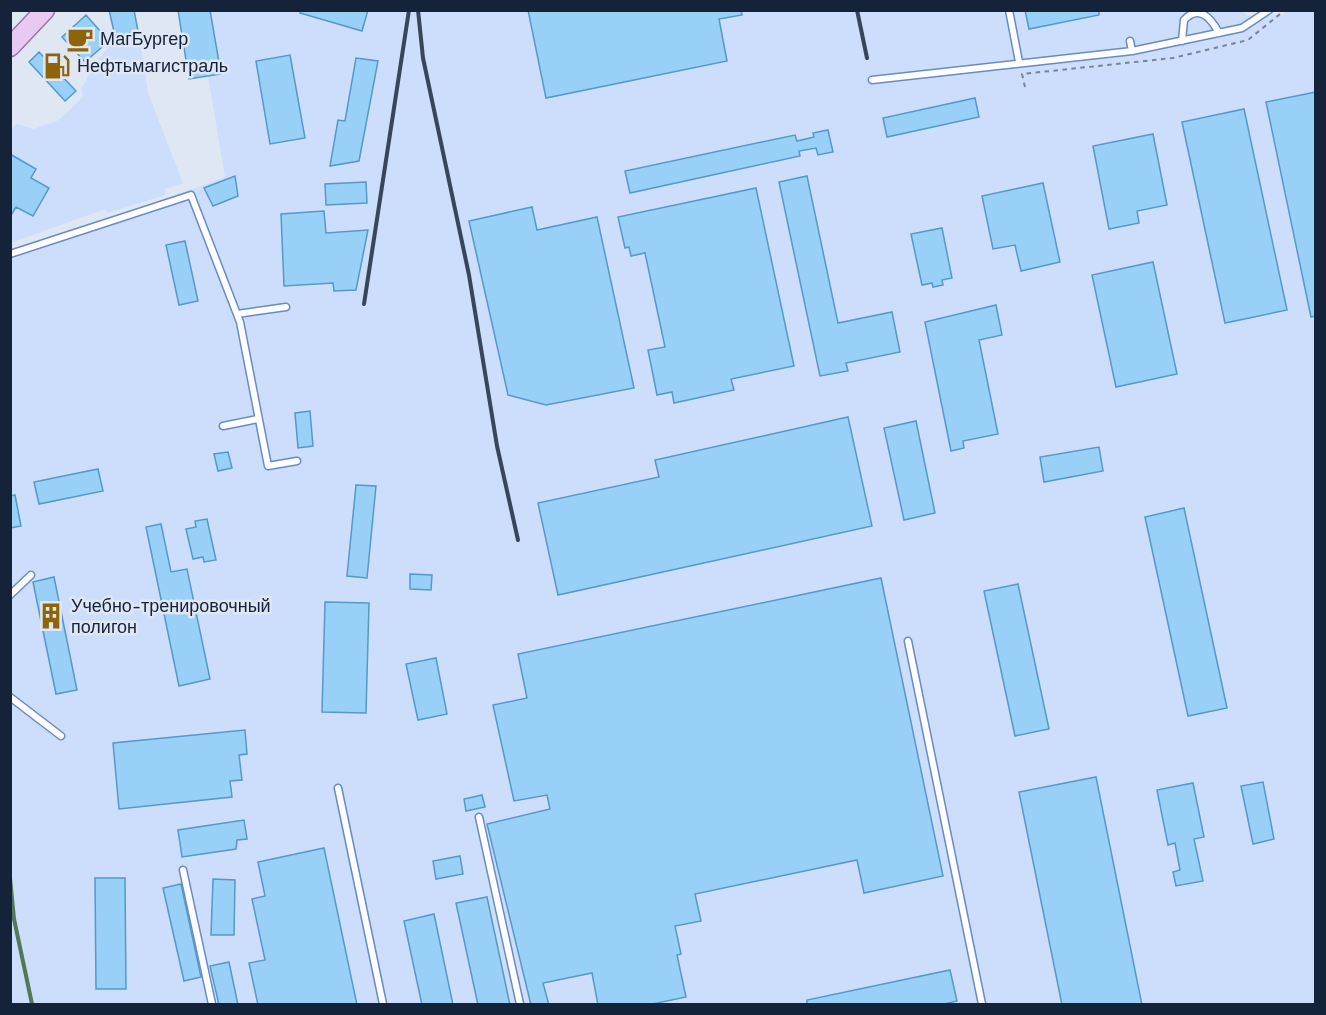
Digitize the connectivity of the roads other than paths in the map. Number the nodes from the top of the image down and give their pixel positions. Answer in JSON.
{"nodes":[{"id":1,"x":45,"y":10,"type":"edge"},
{"id":2,"x":1009,"y":10,"type":"edge"},
{"id":3,"x":1269,"y":10,"type":"edge"},
{"id":4,"x":1259,"y":14,"type":"edge"},
{"id":5,"x":1219,"y":33,"type":"junction"},
{"id":6,"x":1130,"y":41,"type":"dead end"},
{"id":7,"x":1182,"y":41,"type":"junction"},
{"id":8,"x":10,"y":47,"type":"edge"},
{"id":9,"x":1132,"y":51,"type":"junction"},
{"id":10,"x":1019,"y":62,"type":"junction"},
{"id":11,"x":872,"y":80,"type":"dead end"},
{"id":12,"x":10,"y":254,"type":"edge"},
{"id":13,"x":286,"y":307,"type":"dead end"},
{"id":14,"x":237,"y":315,"type":"junction"},
{"id":15,"x":258,"y":419,"type":"junction"},
{"id":16,"x":223,"y":426,"type":"dead end"},
{"id":17,"x":297,"y":461,"type":"dead end"},
{"id":18,"x":31,"y":575,"type":"dead end"},
{"id":19,"x":10,"y":596,"type":"edge"},
{"id":20,"x":908,"y":641,"type":"dead end"},
{"id":21,"x":10,"y":697,"type":"edge"},
{"id":22,"x":61,"y":736,"type":"dead end"},
{"id":23,"x":338,"y":788,"type":"dead end"},
{"id":24,"x":479,"y":817,"type":"dead end"},
{"id":25,"x":183,"y":870,"type":"dead end"},
{"id":26,"x":212,"y":1005,"type":"edge"},
{"id":27,"x":383,"y":1005,"type":"edge"},
{"id":28,"x":520,"y":1005,"type":"edge"},
{"id":29,"x":982,"y":1005,"type":"edge"}],
"edges":[{"from":1,"to":8,"type":"main road"},
{"from":2,"to":10,"type":"lane"},
{"from":3,"to":4,"type":"lane"},
{"from":4,"to":5,"type":"lane"},
{"from":5,"to":7,"type":"lane"},
{"from":5,"to":7,"type":"lane"},
{"from":6,"to":9,"type":"lane"},
{"from":7,"to":9,"type":"lane"},
{"from":9,"to":10,"type":"lane"},
{"from":10,"to":11,"type":"lane"},
{"from":12,"to":14,"type":"lane"},
{"from":13,"to":14,"type":"lane"},
{"from":14,"to":15,"type":"lane"},
{"from":15,"to":16,"type":"lane"},
{"from":15,"to":17,"type":"lane"},
{"from":18,"to":19,"type":"lane"},
{"from":20,"to":29,"type":"lane"},
{"from":21,"to":22,"type":"lane"},
{"from":23,"to":27,"type":"lane"},
{"from":24,"to":28,"type":"lane"},
{"from":25,"to":26,"type":"lane"}]}
